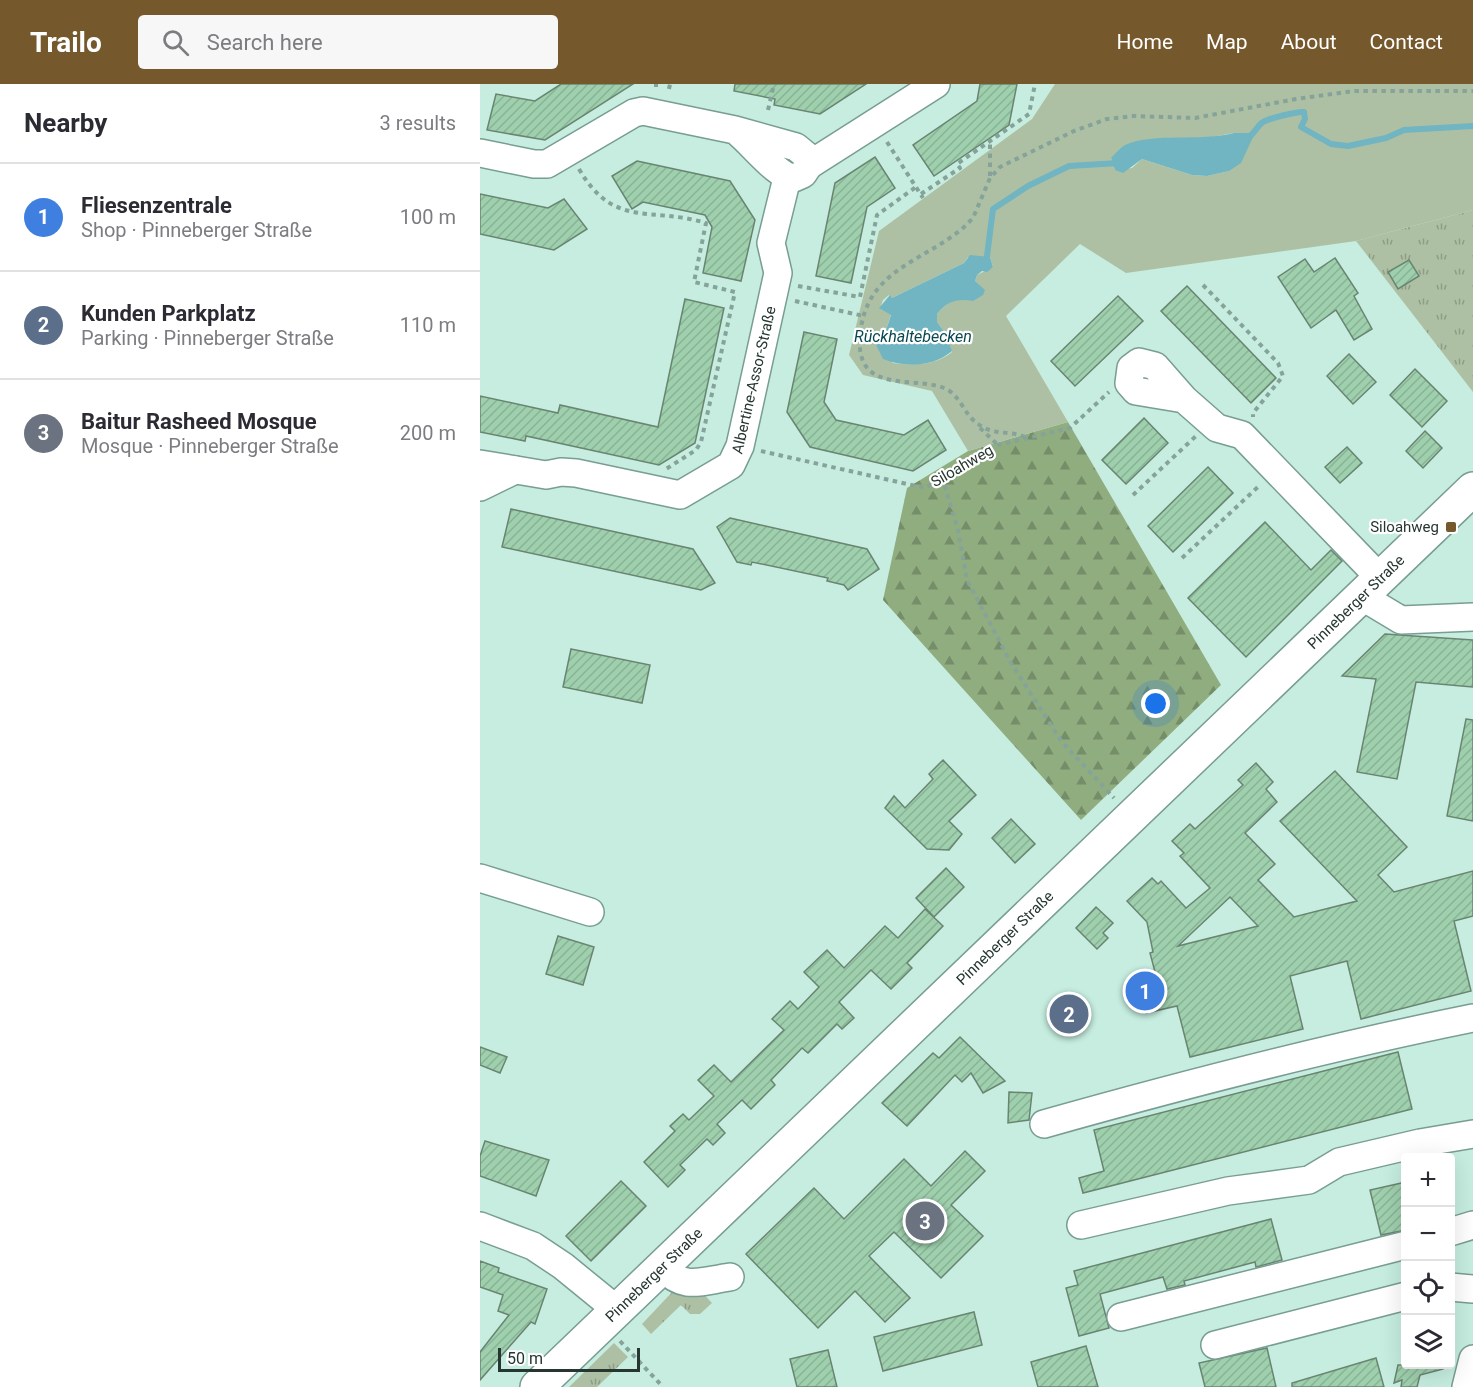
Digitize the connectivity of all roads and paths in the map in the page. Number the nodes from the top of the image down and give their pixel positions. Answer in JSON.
{"nodes":[{"id":1,"x":774,"y":84,"type":"edge"},
{"id":2,"x":936,"y":84,"type":"edge"},
{"id":3,"x":1035,"y":84,"type":"edge"},
{"id":4,"x":1473,"y":91,"type":"edge"},
{"id":5,"x":902,"y":96,"type":"edge"},
{"id":6,"x":768,"y":110,"type":"dead end"},
{"id":7,"x":875,"y":123,"type":"junction"},
{"id":8,"x":990,"y":141,"type":"junction"},
{"id":9,"x":570,"y":152,"type":"junction"},
{"id":10,"x":480,"y":153,"type":"edge"},
{"id":11,"x":798,"y":171,"type":"junction"},
{"id":12,"x":990,"y":178,"type":"junction"},
{"id":13,"x":916,"y":187,"type":"junction"},
{"id":14,"x":1203,"y":285,"type":"dead end"},
{"id":15,"x":775,"y":289,"type":"junction"},
{"id":16,"x":864,"y":316,"type":"junction"},
{"id":17,"x":1129,"y":373,"type":"joint"},
{"id":18,"x":976,"y":423,"type":"junction"},
{"id":19,"x":1211,"y":423,"type":"junction"},
{"id":20,"x":1242,"y":435,"type":"junction"},
{"id":21,"x":1025,"y":437,"type":"junction"},
{"id":22,"x":998,"y":445,"type":"junction"},
{"id":23,"x":740,"y":446,"type":"junction"},
{"id":24,"x":480,"y":464,"type":"edge"},
{"id":25,"x":515,"y":470,"type":"junction"},
{"id":26,"x":1276,"y":470,"type":"junction"},
{"id":27,"x":942,"y":477,"type":"junction"},
{"id":28,"x":480,"y":487,"type":"edge"},
{"id":29,"x":638,"y":487,"type":"junction"},
{"id":30,"x":1473,"y":489,"type":"edge"},
{"id":31,"x":1133,"y":495,"type":"dead end"},
{"id":32,"x":1182,"y":558,"type":"dead end"},
{"id":33,"x":1371,"y":587,"type":"junction"},
{"id":34,"x":1473,"y":617,"type":"edge"},
{"id":35,"x":1131,"y":818,"type":"junction"},
{"id":36,"x":480,"y":878,"type":"edge"},
{"id":37,"x":590,"y":912,"type":"dead end"},
{"id":38,"x":1473,"y":1018,"type":"edge"},
{"id":39,"x":1044,"y":1124,"type":"dead end"},
{"id":40,"x":1473,"y":1134,"type":"edge"},
{"id":41,"x":1081,"y":1225,"type":"dead end"},
{"id":42,"x":480,"y":1226,"type":"edge"},
{"id":43,"x":1473,"y":1226,"type":"edge"},
{"id":44,"x":1455,"y":1231,"type":"edge"},
{"id":45,"x":1401,"y":1246,"type":"edge"},
{"id":46,"x":662,"y":1267,"type":"junction"},
{"id":47,"x":730,"y":1277,"type":"dead end"},
{"id":48,"x":1455,"y":1287,"type":"edge"},
{"id":49,"x":1473,"y":1289,"type":"edge"},
{"id":50,"x":1401,"y":1297,"type":"edge"},
{"id":51,"x":610,"y":1317,"type":"junction"},
{"id":52,"x":1121,"y":1317,"type":"dead end"},
{"id":53,"x":1215,"y":1345,"type":"dead end"},
{"id":54,"x":1473,"y":1359,"type":"edge"},
{"id":55,"x":537,"y":1387,"type":"edge"},
{"id":56,"x":663,"y":1387,"type":"edge"},
{"id":57,"x":1466,"y":1387,"type":"edge"}],
"edges":[{"from":1,"to":6,"type":"path"},
{"from":2,"to":5,"type":"street"},
{"from":3,"to":8,"type":"path"},
{"from":4,"to":12,"type":"path"},
{"from":5,"to":7,"type":"street"},
{"from":7,"to":11,"type":"street"},
{"from":7,"to":13,"type":"path"},
{"from":8,"to":12,"type":"path"},
{"from":8,"to":13,"type":"path"},
{"from":9,"to":10,"type":"street"},
{"from":9,"to":11,"type":"street"},
{"from":9,"to":29,"type":"path"},
{"from":11,"to":15,"type":"street","name":"Albertine-Assor-Straße"},
{"from":12,"to":16,"type":"path"},
{"from":13,"to":15,"type":"path"},
{"from":14,"to":20,"type":"path"},
{"from":15,"to":16,"type":"path"},
{"from":15,"to":23,"type":"street","name":"Albertine-Assor-Straße"},
{"from":16,"to":18,"type":"path"},
{"from":17,"to":19,"type":"street"},
{"from":17,"to":21,"type":"path","name":"Siloahweg"},
{"from":18,"to":21,"type":"path"},
{"from":18,"to":22,"type":"path"},
{"from":19,"to":20,"type":"street"},
{"from":19,"to":31,"type":"path"},
{"from":20,"to":26,"type":"street"},
{"from":21,"to":22,"type":"path","name":"Siloahweg"},
{"from":22,"to":27,"type":"path","name":"Siloahweg"},
{"from":23,"to":27,"type":"path","name":"Siloahweg"},
{"from":23,"to":29,"type":"street","name":"Albertine-Assor-Straße"},
{"from":24,"to":25,"type":"street","name":"Albertine-Assor-Straße"},
{"from":25,"to":28,"type":"street"},
{"from":25,"to":29,"type":"street","name":"Albertine-Assor-Straße"},
{"from":26,"to":32,"type":"path"},
{"from":26,"to":33,"type":"street"},
{"from":27,"to":35,"type":"path"},
{"from":30,"to":33,"type":"main road","name":"Pinneberger Straße"},
{"from":33,"to":34,"type":"street"},
{"from":33,"to":35,"type":"main road","name":"Pinneberger Straße"},
{"from":35,"to":46,"type":"main road","name":"Pinneberger Straße"},
{"from":36,"to":37,"type":"street"},
{"from":38,"to":39,"type":"street"},
{"from":40,"to":41,"type":"street"},
{"from":42,"to":51,"type":"street"},
{"from":43,"to":44,"type":"street"},
{"from":45,"to":52,"type":"street"},
{"from":46,"to":47,"type":"street"},
{"from":46,"to":51,"type":"main road","name":"Pinneberger Straße"},
{"from":48,"to":49,"type":"street"},
{"from":50,"to":53,"type":"street"},
{"from":51,"to":55,"type":"main road","name":"Pinneberger Straße"},
{"from":51,"to":56,"type":"path"},
{"from":54,"to":57,"type":"street"}]}
